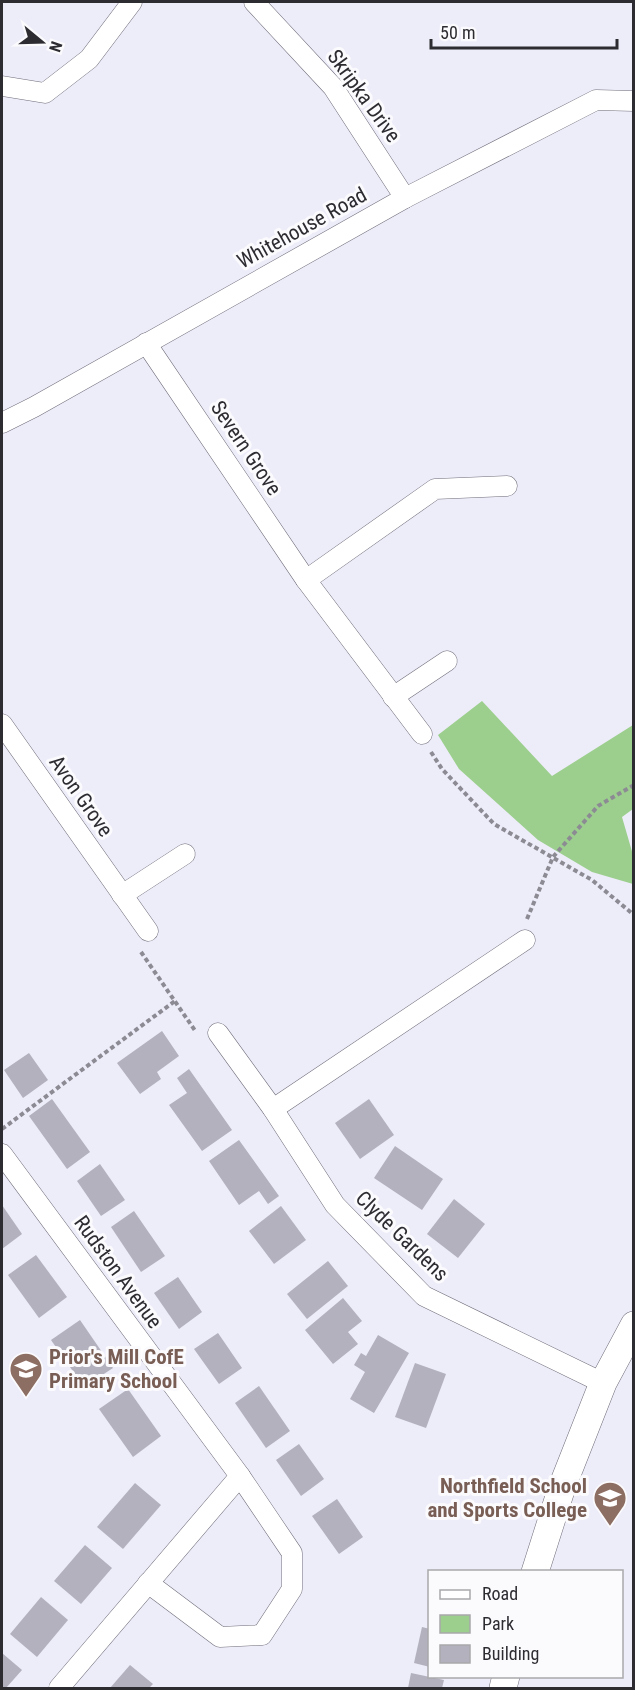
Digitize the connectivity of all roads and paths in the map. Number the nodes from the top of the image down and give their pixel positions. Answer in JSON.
{"nodes":[{"id":1,"x":132,"y":2,"type":"edge"},
{"id":2,"x":263,"y":4,"type":"edge"},
{"id":3,"x":2,"y":88,"type":"edge"},
{"id":4,"x":633,"y":101,"type":"edge"},
{"id":5,"x":405,"y":198,"type":"junction"},
{"id":6,"x":146,"y":343,"type":"junction"},
{"id":7,"x":2,"y":423,"type":"edge"},
{"id":8,"x":507,"y":486,"type":"dead end"},
{"id":9,"x":306,"y":580,"type":"junction"},
{"id":10,"x":447,"y":661,"type":"dead end"},
{"id":11,"x":393,"y":697,"type":"junction"},
{"id":12,"x":2,"y":724,"type":"edge"},
{"id":13,"x":426,"y":742,"type":"joint"},
{"id":14,"x":633,"y":785,"type":"edge"},
{"id":15,"x":185,"y":854,"type":"dead end"},
{"id":16,"x":554,"y":857,"type":"junction"},
{"id":17,"x":122,"y":895,"type":"junction"},
{"id":18,"x":633,"y":915,"type":"edge"},
{"id":19,"x":148,"y":931,"type":"joint"},
{"id":20,"x":525,"y":939,"type":"joint"},
{"id":21,"x":175,"y":1001,"type":"junction"},
{"id":22,"x":218,"y":1033,"type":"joint"},
{"id":23,"x":273,"y":1109,"type":"junction"},
{"id":24,"x":2,"y":1129,"type":"edge"},
{"id":25,"x":2,"y":1154,"type":"edge"},
{"id":26,"x":633,"y":1325,"type":"edge"},
{"id":27,"x":603,"y":1383,"type":"junction"},
{"id":28,"x":240,"y":1476,"type":"junction"},
{"id":29,"x":536,"y":1570,"type":"edge"},
{"id":30,"x":148,"y":1583,"type":"junction"},
{"id":31,"x":59,"y":1689,"type":"edge"}],
"edges":[{"from":1,"to":3,"type":"street"},
{"from":2,"to":5,"type":"street","name":"Skripka Drive"},
{"from":4,"to":5,"type":"street","name":"Whitehouse Road"},
{"from":5,"to":6,"type":"street","name":"Whitehouse Road"},
{"from":6,"to":7,"type":"street","name":"Whitehouse Road"},
{"from":6,"to":9,"type":"street","name":"Severn Grove"},
{"from":8,"to":9,"type":"street"},
{"from":9,"to":11,"type":"street","name":"Severn Grove"},
{"from":10,"to":11,"type":"street"},
{"from":11,"to":13,"type":"street","name":"Severn Grove"},
{"from":12,"to":17,"type":"street","name":"Avon Grove"},
{"from":13,"to":16,"type":"path"},
{"from":14,"to":16,"type":"path"},
{"from":15,"to":17,"type":"street"},
{"from":16,"to":18,"type":"path"},
{"from":16,"to":20,"type":"path"},
{"from":17,"to":19,"type":"street","name":"Avon Grove"},
{"from":19,"to":21,"type":"path"},
{"from":20,"to":23,"type":"street"},
{"from":21,"to":22,"type":"path"},
{"from":21,"to":24,"type":"path"},
{"from":22,"to":23,"type":"street","name":"Clyde Gardens"},
{"from":23,"to":27,"type":"street","name":"Clyde Gardens"},
{"from":25,"to":28,"type":"street","name":"Rudston Avenue"},
{"from":26,"to":27,"type":"street"},
{"from":27,"to":29,"type":"street"},
{"from":28,"to":30,"type":"street"},
{"from":28,"to":30,"type":"street","name":"Rudston Avenue"},
{"from":30,"to":31,"type":"street"}]}
